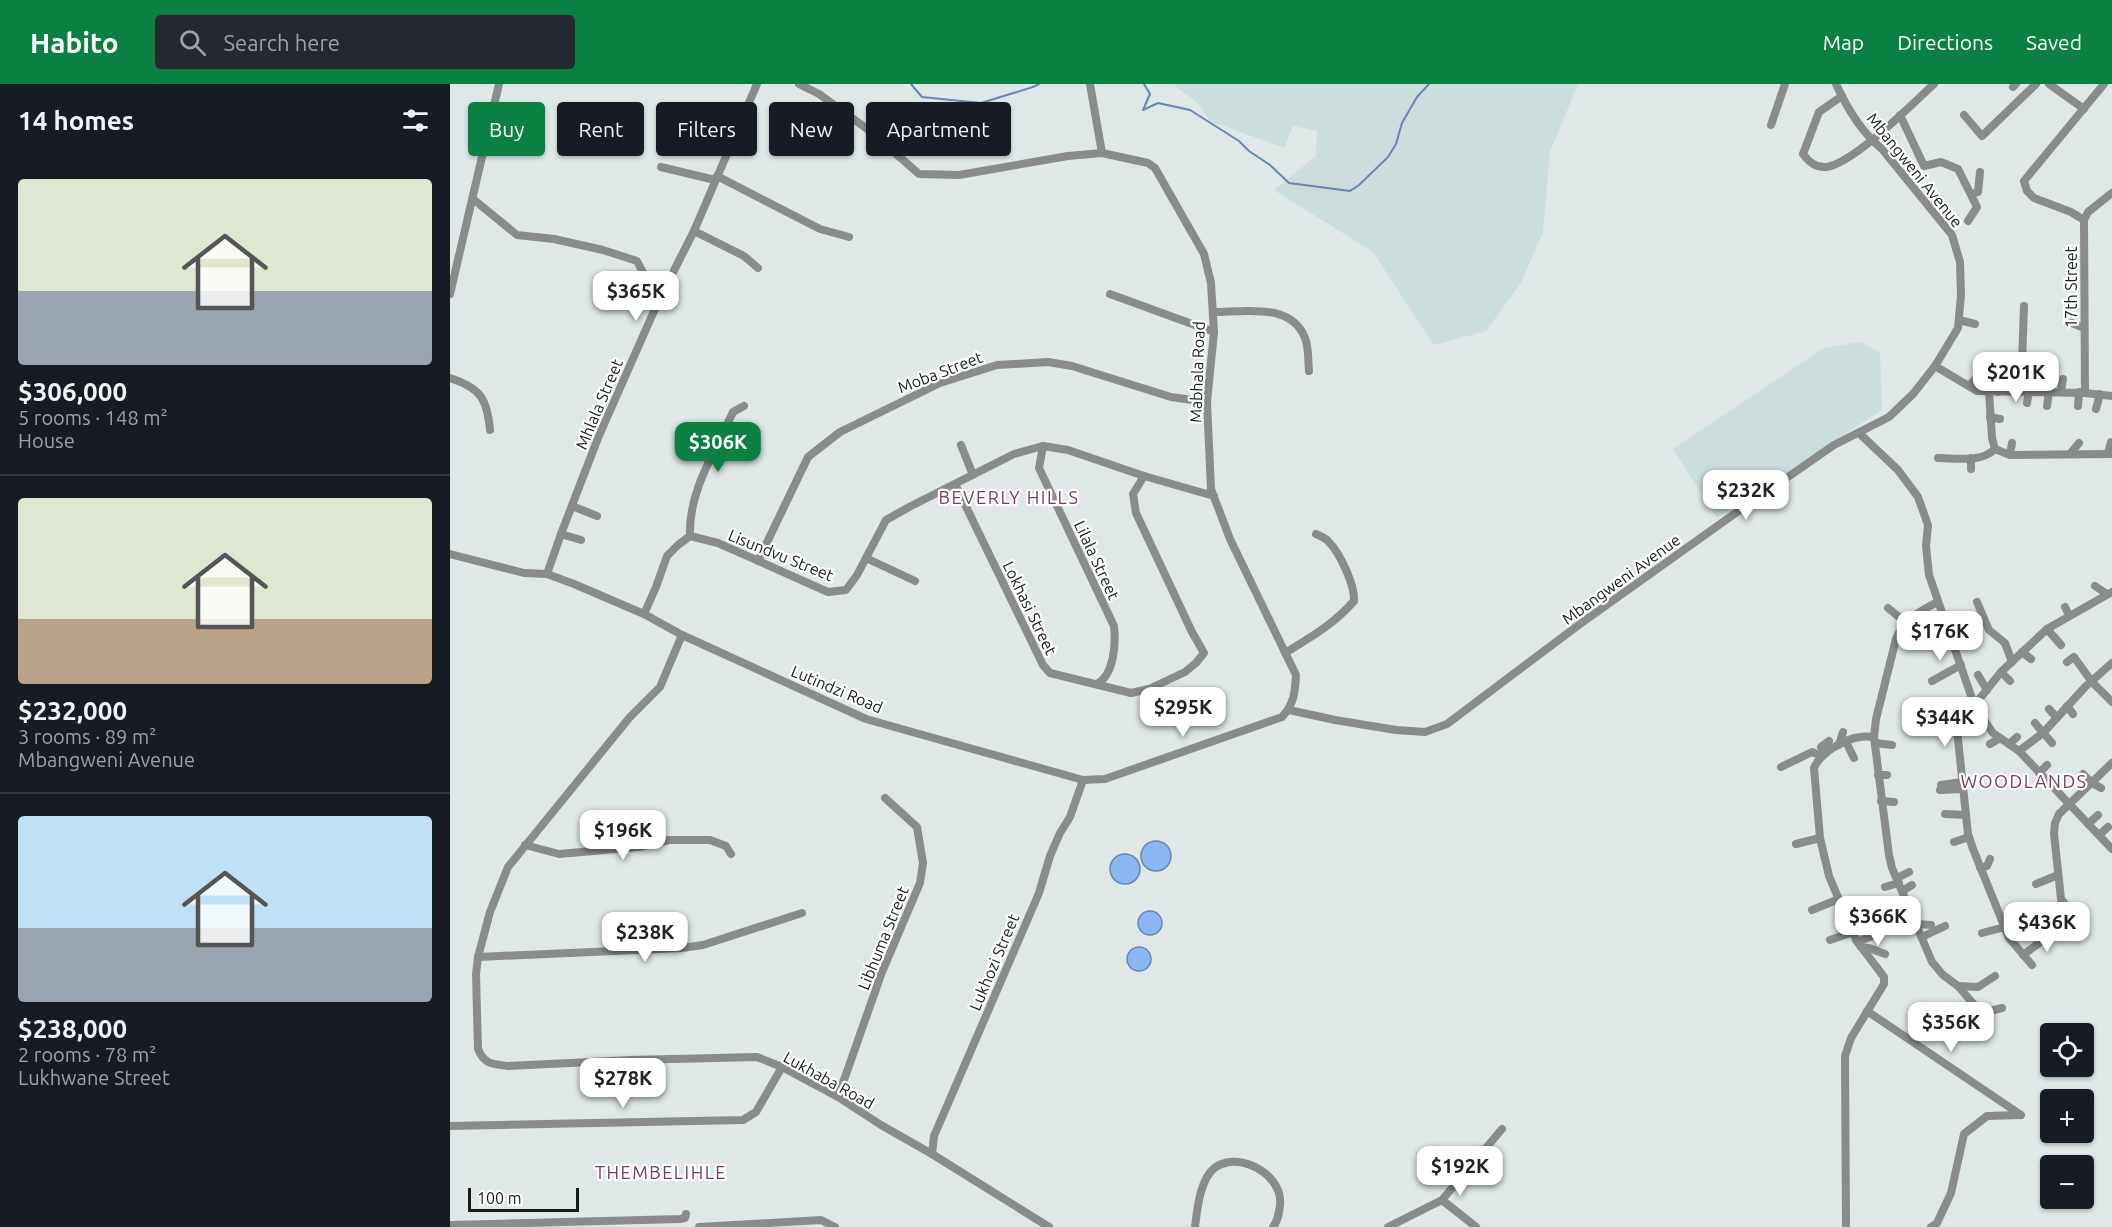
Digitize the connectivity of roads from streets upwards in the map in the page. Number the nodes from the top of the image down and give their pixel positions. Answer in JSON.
{"nodes":[{"id":1,"x":499,"y":84,"type":"edge"},
{"id":2,"x":757,"y":84,"type":"edge"},
{"id":3,"x":799,"y":84,"type":"edge"},
{"id":4,"x":1090,"y":84,"type":"edge"},
{"id":5,"x":1785,"y":84,"type":"edge"},
{"id":6,"x":1836,"y":84,"type":"edge"},
{"id":7,"x":1934,"y":84,"type":"edge"},
{"id":8,"x":2036,"y":84,"type":"edge"},
{"id":9,"x":2049,"y":84,"type":"edge"},
{"id":10,"x":2104,"y":84,"type":"edge"},
{"id":11,"x":1842,"y":96,"type":"junction"},
{"id":12,"x":2084,"y":109,"type":"junction"},
{"id":13,"x":1900,"y":115,"type":"junction"},
{"id":14,"x":1964,"y":115,"type":"dead end"},
{"id":15,"x":1771,"y":124,"type":"dead end"},
{"id":16,"x":1870,"y":140,"type":"junction"},
{"id":17,"x":1102,"y":153,"type":"junction"},
{"id":18,"x":661,"y":167,"type":"dead end"},
{"id":19,"x":1980,"y":172,"type":"dead end"},
{"id":20,"x":716,"y":178,"type":"junction"},
{"id":21,"x":2112,"y":193,"type":"edge"},
{"id":22,"x":1972,"y":194,"type":"junction"},
{"id":23,"x":473,"y":199,"type":"junction"},
{"id":24,"x":2084,"y":220,"type":"junction"},
{"id":25,"x":1968,"y":221,"type":"dead end"},
{"id":26,"x":694,"y":231,"type":"junction"},
{"id":27,"x":849,"y":237,"type":"dead end"},
{"id":28,"x":758,"y":268,"type":"dead end"},
{"id":29,"x":450,"y":294,"type":"edge"},
{"id":30,"x":1110,"y":294,"type":"dead end"},
{"id":31,"x":658,"y":303,"type":"junction"},
{"id":32,"x":1213,"y":312,"type":"junction"},
{"id":33,"x":2026,"y":312,"type":"dead end"},
{"id":34,"x":1959,"y":320,"type":"junction"},
{"id":35,"x":2072,"y":323,"type":"dead end"},
{"id":36,"x":1975,"y":324,"type":"dead end"},
{"id":37,"x":2084,"y":328,"type":"junction"},
{"id":38,"x":1214,"y":332,"type":"junction"},
{"id":39,"x":1935,"y":366,"type":"junction"},
{"id":40,"x":1309,"y":371,"type":"dead end"},
{"id":41,"x":2000,"y":376,"type":"dead end"},
{"id":42,"x":1977,"y":377,"type":"dead end"},
{"id":43,"x":450,"y":378,"type":"edge"},
{"id":44,"x":2040,"y":379,"type":"dead end"},
{"id":45,"x":2063,"y":379,"type":"dead end"},
{"id":46,"x":1969,"y":386,"type":"junction"},
{"id":47,"x":2028,"y":391,"type":"junction"},
{"id":48,"x":2049,"y":391,"type":"junction"},
{"id":49,"x":1994,"y":392,"type":"junction"},
{"id":50,"x":2061,"y":392,"type":"junction"},
{"id":51,"x":2082,"y":392,"type":"junction"},
{"id":52,"x":2100,"y":394,"type":"junction"},
{"id":53,"x":2112,"y":396,"type":"edge"},
{"id":54,"x":1207,"y":402,"type":"junction"},
{"id":55,"x":2027,"y":403,"type":"dead end"},
{"id":56,"x":744,"y":406,"type":"dead end"},
{"id":57,"x":2047,"y":406,"type":"dead end"},
{"id":58,"x":2078,"y":406,"type":"dead end"},
{"id":59,"x":2096,"y":409,"type":"dead end"},
{"id":60,"x":1990,"y":417,"type":"junction"},
{"id":61,"x":2000,"y":419,"type":"dead end"},
{"id":62,"x":490,"y":430,"type":"dead end"},
{"id":63,"x":1859,"y":433,"type":"junction"},
{"id":64,"x":2111,"y":442,"type":"edge"},
{"id":65,"x":2012,"y":443,"type":"dead end"},
{"id":66,"x":2079,"y":443,"type":"dead end"},
{"id":67,"x":961,"y":445,"type":"dead end"},
{"id":68,"x":1043,"y":446,"type":"junction"},
{"id":69,"x":1995,"y":449,"type":"junction"},
{"id":70,"x":2070,"y":454,"type":"junction"},
{"id":71,"x":2110,"y":454,"type":"edge"},
{"id":72,"x":2010,"y":455,"type":"junction"},
{"id":73,"x":1938,"y":458,"type":"dead end"},
{"id":74,"x":1971,"y":458,"type":"junction"},
{"id":75,"x":1971,"y":469,"type":"dead end"},
{"id":76,"x":973,"y":475,"type":"junction"},
{"id":77,"x":1144,"y":476,"type":"junction"},
{"id":78,"x":955,"y":484,"type":"junction"},
{"id":79,"x":1214,"y":496,"type":"junction"},
{"id":80,"x":572,"y":506,"type":"junction"},
{"id":81,"x":597,"y":516,"type":"dead end"},
{"id":82,"x":561,"y":534,"type":"junction"},
{"id":83,"x":1316,"y":534,"type":"dead end"},
{"id":84,"x":690,"y":536,"type":"junction"},
{"id":85,"x":581,"y":540,"type":"dead end"},
{"id":86,"x":450,"y":554,"type":"edge"},
{"id":87,"x":866,"y":558,"type":"junction"},
{"id":88,"x":758,"y":561,"type":"junction"},
{"id":89,"x":547,"y":574,"type":"junction"},
{"id":90,"x":915,"y":581,"type":"dead end"},
{"id":91,"x":2095,"y":586,"type":"dead end"},
{"id":92,"x":2108,"y":596,"type":"edge"},
{"id":93,"x":1937,"y":602,"type":"junction"},
{"id":94,"x":1977,"y":602,"type":"dead end"},
{"id":95,"x":2065,"y":606,"type":"dead end"},
{"id":96,"x":1888,"y":608,"type":"dead end"},
{"id":97,"x":644,"y":614,"type":"junction"},
{"id":98,"x":2069,"y":615,"type":"junction"},
{"id":99,"x":1905,"y":622,"type":"junction"},
{"id":100,"x":2047,"y":629,"type":"junction"},
{"id":101,"x":682,"y":635,"type":"junction"},
{"id":102,"x":2061,"y":645,"type":"dead end"},
{"id":103,"x":2022,"y":652,"type":"junction"},
{"id":104,"x":1285,"y":653,"type":"junction"},
{"id":105,"x":2031,"y":658,"type":"dead end"},
{"id":106,"x":2012,"y":662,"type":"junction"},
{"id":107,"x":2067,"y":662,"type":"dead end"},
{"id":108,"x":2112,"y":663,"type":"edge"},
{"id":109,"x":1961,"y":665,"type":"junction"},
{"id":110,"x":2001,"y":672,"type":"junction"},
{"id":111,"x":1978,"y":675,"type":"dead end"},
{"id":112,"x":1932,"y":681,"type":"dead end"},
{"id":113,"x":2010,"y":681,"type":"dead end"},
{"id":114,"x":2092,"y":682,"type":"junction"},
{"id":115,"x":1097,"y":684,"type":"junction"},
{"id":116,"x":1987,"y":690,"type":"junction"},
{"id":117,"x":2112,"y":702,"type":"edge"},
{"id":118,"x":1975,"y":706,"type":"junction"},
{"id":119,"x":2067,"y":706,"type":"junction"},
{"id":120,"x":2049,"y":709,"type":"dead end"},
{"id":121,"x":1289,"y":710,"type":"junction"},
{"id":122,"x":2073,"y":714,"type":"dead end"},
{"id":123,"x":2057,"y":718,"type":"junction"},
{"id":124,"x":2035,"y":723,"type":"dead end"},
{"id":125,"x":1843,"y":732,"type":"dead end"},
{"id":126,"x":2043,"y":733,"type":"junction"},
{"id":127,"x":2017,"y":737,"type":"dead end"},
{"id":128,"x":2000,"y":738,"type":"junction"},
{"id":129,"x":1874,"y":740,"type":"junction"},
{"id":130,"x":1829,"y":741,"type":"dead end"},
{"id":131,"x":1843,"y":743,"type":"junction"},
{"id":132,"x":2052,"y":743,"type":"dead end"},
{"id":133,"x":1990,"y":744,"type":"dead end"},
{"id":134,"x":2009,"y":744,"type":"junction"},
{"id":135,"x":1892,"y":745,"type":"dead end"},
{"id":136,"x":2019,"y":752,"type":"junction"},
{"id":137,"x":1824,"y":755,"type":"junction"},
{"id":138,"x":1854,"y":758,"type":"dead end"},
{"id":139,"x":2107,"y":764,"type":"edge"},
{"id":140,"x":2047,"y":765,"type":"dead end"},
{"id":141,"x":1781,"y":767,"type":"dead end"},
{"id":142,"x":2039,"y":773,"type":"junction"},
{"id":143,"x":2083,"y":774,"type":"dead end"},
{"id":144,"x":1887,"y":775,"type":"dead end"},
{"id":145,"x":1878,"y":776,"type":"junction"},
{"id":146,"x":1083,"y":780,"type":"junction"},
{"id":147,"x":1963,"y":785,"type":"junction"},
{"id":148,"x":2086,"y":785,"type":"junction"},
{"id":149,"x":1941,"y":787,"type":"dead end"},
{"id":150,"x":2101,"y":788,"type":"dead end"},
{"id":151,"x":885,"y":798,"type":"dead end"},
{"id":152,"x":1881,"y":801,"type":"junction"},
{"id":153,"x":1894,"y":802,"type":"dead end"},
{"id":154,"x":2069,"y":804,"type":"junction"},
{"id":155,"x":1945,"y":814,"type":"dead end"},
{"id":156,"x":1966,"y":815,"type":"junction"},
{"id":157,"x":2098,"y":815,"type":"dead end"},
{"id":158,"x":2088,"y":824,"type":"junction"},
{"id":159,"x":2108,"y":827,"type":"dead end"},
{"id":160,"x":2099,"y":835,"type":"junction"},
{"id":161,"x":1969,"y":837,"type":"junction"},
{"id":162,"x":1820,"y":838,"type":"junction"},
{"id":163,"x":1954,"y":842,"type":"dead end"},
{"id":164,"x":1796,"y":844,"type":"dead end"},
{"id":165,"x":525,"y":845,"type":"junction"},
{"id":166,"x":2112,"y":849,"type":"edge"},
{"id":167,"x":731,"y":854,"type":"dead end"},
{"id":168,"x":1990,"y":859,"type":"dead end"},
{"id":169,"x":1980,"y":868,"type":"junction"},
{"id":170,"x":1909,"y":872,"type":"dead end"},
{"id":171,"x":2058,"y":875,"type":"junction"},
{"id":172,"x":1899,"y":884,"type":"junction"},
{"id":173,"x":2036,"y":884,"type":"dead end"},
{"id":174,"x":1912,"y":885,"type":"dead end"},
{"id":175,"x":1885,"y":887,"type":"dead end"},
{"id":176,"x":1839,"y":899,"type":"junction"},
{"id":177,"x":1870,"y":904,"type":"dead end"},
{"id":178,"x":1812,"y":910,"type":"dead end"},
{"id":179,"x":1843,"y":911,"type":"junction"},
{"id":180,"x":802,"y":913,"type":"dead end"},
{"id":181,"x":2074,"y":916,"type":"dead end"},
{"id":182,"x":1916,"y":924,"type":"junction"},
{"id":183,"x":1930,"y":925,"type":"dead end"},
{"id":184,"x":2015,"y":925,"type":"dead end"},
{"id":185,"x":1945,"y":926,"type":"dead end"},
{"id":186,"x":2005,"y":927,"type":"junction"},
{"id":187,"x":1888,"y":928,"type":"dead end"},
{"id":188,"x":1853,"y":932,"type":"junction"},
{"id":189,"x":2046,"y":932,"type":"dead end"},
{"id":190,"x":1982,"y":933,"type":"dead end"},
{"id":191,"x":1922,"y":937,"type":"junction"},
{"id":192,"x":2009,"y":938,"type":"junction"},
{"id":193,"x":1830,"y":940,"type":"dead end"},
{"id":194,"x":1860,"y":945,"type":"junction"},
{"id":195,"x":1885,"y":954,"type":"dead end"},
{"id":196,"x":2023,"y":955,"type":"junction"},
{"id":197,"x":478,"y":957,"type":"junction"},
{"id":198,"x":2032,"y":965,"type":"dead end"},
{"id":199,"x":1995,"y":976,"type":"dead end"},
{"id":200,"x":1958,"y":986,"type":"junction"},
{"id":201,"x":2002,"y":1008,"type":"dead end"},
{"id":202,"x":1867,"y":1011,"type":"junction"},
{"id":203,"x":1982,"y":1013,"type":"junction"},
{"id":204,"x":1989,"y":1022,"type":"dead end"},
{"id":205,"x":782,"y":1067,"type":"junction"},
{"id":206,"x":838,"y":1097,"type":"junction"},
{"id":207,"x":450,"y":1126,"type":"edge"},
{"id":208,"x":1502,"y":1129,"type":"dead end"},
{"id":209,"x":932,"y":1154,"type":"junction"},
{"id":210,"x":1442,"y":1200,"type":"junction"},
{"id":211,"x":686,"y":1214,"type":"dead end"},
{"id":212,"x":450,"y":1225,"type":"edge"},
{"id":213,"x":699,"y":1227,"type":"edge"},
{"id":214,"x":835,"y":1227,"type":"edge"},
{"id":215,"x":1049,"y":1227,"type":"edge"},
{"id":216,"x":1195,"y":1227,"type":"edge"},
{"id":217,"x":1273,"y":1227,"type":"edge"},
{"id":218,"x":1388,"y":1227,"type":"edge"},
{"id":219,"x":1476,"y":1227,"type":"edge"},
{"id":220,"x":1846,"y":1227,"type":"edge"},
{"id":221,"x":1931,"y":1227,"type":"edge"}],
"edges":[{"from":1,"to":23,"type":"street"},
{"from":2,"to":20,"type":"street","name":"Mhlala Street"},
{"from":3,"to":17,"type":"street","name":"Mabhala Road"},
{"from":4,"to":17,"type":"street"},
{"from":5,"to":15,"type":"street"},
{"from":6,"to":11,"type":"street","name":"Mbangweni Avenue"},
{"from":7,"to":13,"type":"street"},
{"from":8,"to":14,"type":"street"},
{"from":9,"to":12,"type":"street"},
{"from":10,"to":12,"type":"street"},
{"from":11,"to":16,"type":"street","name":"Mbangweni Avenue"},
{"from":11,"to":16,"type":"street"},
{"from":12,"to":24,"type":"street"},
{"from":13,"to":16,"type":"street"},
{"from":13,"to":22,"type":"street"},
{"from":16,"to":34,"type":"street","name":"Mbangweni Avenue"},
{"from":17,"to":32,"type":"street","name":"Mabhala Road"},
{"from":18,"to":20,"type":"street"},
{"from":19,"to":22,"type":"street"},
{"from":20,"to":26,"type":"street","name":"Mhlala Street"},
{"from":20,"to":27,"type":"street"},
{"from":21,"to":24,"type":"street"},
{"from":22,"to":25,"type":"street"},
{"from":23,"to":29,"type":"street"},
{"from":23,"to":31,"type":"street"},
{"from":24,"to":37,"type":"street","name":"17th Street"},
{"from":26,"to":28,"type":"street"},
{"from":26,"to":31,"type":"street","name":"Mhlala Street"},
{"from":30,"to":38,"type":"street"},
{"from":31,"to":80,"type":"street","name":"Mhlala Street"},
{"from":32,"to":38,"type":"street","name":"Mabhala Road"},
{"from":32,"to":40,"type":"street"},
{"from":33,"to":47,"type":"street"},
{"from":34,"to":36,"type":"street"},
{"from":34,"to":39,"type":"street","name":"Mbangweni Avenue"},
{"from":35,"to":37,"type":"street"},
{"from":37,"to":51,"type":"street","name":"17th Street"},
{"from":38,"to":54,"type":"street","name":"Mabhala Road"},
{"from":39,"to":46,"type":"street"},
{"from":39,"to":63,"type":"street","name":"Mbangweni Avenue"},
{"from":41,"to":49,"type":"street"},
{"from":42,"to":46,"type":"street"},
{"from":43,"to":62,"type":"street"},
{"from":44,"to":47,"type":"street"},
{"from":45,"to":50,"type":"street"},
{"from":46,"to":49,"type":"street"},
{"from":47,"to":48,"type":"street"},
{"from":47,"to":49,"type":"street"},
{"from":47,"to":55,"type":"street"},
{"from":48,"to":50,"type":"street"},
{"from":48,"to":57,"type":"street"},
{"from":49,"to":60,"type":"street"},
{"from":50,"to":51,"type":"street"},
{"from":51,"to":52,"type":"street"},
{"from":51,"to":58,"type":"street","name":"17th Street"},
{"from":52,"to":53,"type":"street"},
{"from":52,"to":59,"type":"street"},
{"from":54,"to":79,"type":"street","name":"Mabhala Road"},
{"from":54,"to":88,"type":"street","name":"Moba Street"},
{"from":56,"to":84,"type":"street"},
{"from":60,"to":61,"type":"street"},
{"from":60,"to":69,"type":"street"},
{"from":63,"to":93,"type":"street"},
{"from":63,"to":121,"type":"street","name":"Mbangweni Avenue"},
{"from":64,"to":71,"type":"street"},
{"from":65,"to":72,"type":"street"},
{"from":66,"to":70,"type":"street"},
{"from":67,"to":76,"type":"street"},
{"from":68,"to":76,"type":"street","name":"Lisundvu Street"},
{"from":68,"to":77,"type":"street","name":"Lisundvu Street"},
{"from":68,"to":115,"type":"street","name":"Lilala Street"},
{"from":69,"to":72,"type":"street"},
{"from":69,"to":74,"type":"street"},
{"from":70,"to":71,"type":"street"},
{"from":70,"to":72,"type":"street"},
{"from":73,"to":74,"type":"street"},
{"from":74,"to":75,"type":"street"},
{"from":76,"to":78,"type":"street","name":"Lisundvu Street"},
{"from":77,"to":79,"type":"street","name":"Lisundvu Street"},
{"from":77,"to":115,"type":"street","name":"Lokhasi Street"},
{"from":78,"to":87,"type":"street","name":"Lisundvu Street"},
{"from":78,"to":115,"type":"street","name":"Lokhasi Street"},
{"from":79,"to":104,"type":"street","name":"Mabhala Road"},
{"from":80,"to":81,"type":"street"},
{"from":80,"to":82,"type":"street","name":"Mhlala Street"},
{"from":82,"to":85,"type":"street"},
{"from":82,"to":89,"type":"street","name":"Mhlala Street"},
{"from":83,"to":104,"type":"street"},
{"from":84,"to":88,"type":"street","name":"Lisundvu Street"},
{"from":84,"to":97,"type":"street"},
{"from":86,"to":89,"type":"street","name":"Lutindzi Road"},
{"from":87,"to":88,"type":"street","name":"Lisundvu Street"},
{"from":87,"to":90,"type":"street"},
{"from":89,"to":97,"type":"street","name":"Lutindzi Road"},
{"from":91,"to":92,"type":"street"},
{"from":92,"to":98,"type":"street"},
{"from":93,"to":99,"type":"street"},
{"from":93,"to":109,"type":"street"},
{"from":94,"to":106,"type":"street"},
{"from":95,"to":98,"type":"street"},
{"from":96,"to":99,"type":"street"},
{"from":97,"to":101,"type":"street","name":"Lutindzi Road"},
{"from":98,"to":100,"type":"street"},
{"from":99,"to":129,"type":"street"},
{"from":100,"to":102,"type":"street"},
{"from":100,"to":103,"type":"street"},
{"from":101,"to":146,"type":"street","name":"Lutindzi Road"},
{"from":101,"to":165,"type":"street","name":"Lukhaba Road"},
{"from":103,"to":105,"type":"street"},
{"from":103,"to":106,"type":"street"},
{"from":104,"to":121,"type":"street","name":"Mabhala Road"},
{"from":106,"to":110,"type":"street"},
{"from":107,"to":114,"type":"street"},
{"from":108,"to":114,"type":"street"},
{"from":109,"to":112,"type":"street"},
{"from":109,"to":118,"type":"street"},
{"from":110,"to":113,"type":"street"},
{"from":110,"to":116,"type":"street"},
{"from":111,"to":116,"type":"street"},
{"from":114,"to":117,"type":"street"},
{"from":114,"to":119,"type":"street"},
{"from":116,"to":118,"type":"street"},
{"from":118,"to":128,"type":"street"},
{"from":118,"to":147,"type":"street"},
{"from":119,"to":122,"type":"street"},
{"from":119,"to":123,"type":"street"},
{"from":120,"to":123,"type":"street"},
{"from":121,"to":146,"type":"street","name":"Lutindzi Road"},
{"from":123,"to":126,"type":"street"},
{"from":124,"to":126,"type":"street"},
{"from":125,"to":131,"type":"street"},
{"from":126,"to":132,"type":"street"},
{"from":126,"to":136,"type":"street"},
{"from":127,"to":134,"type":"street"},
{"from":128,"to":133,"type":"street"},
{"from":128,"to":134,"type":"street"},
{"from":129,"to":131,"type":"street"},
{"from":129,"to":135,"type":"street"},
{"from":129,"to":145,"type":"street"},
{"from":130,"to":137,"type":"street"},
{"from":131,"to":137,"type":"street"},
{"from":131,"to":138,"type":"street"},
{"from":134,"to":136,"type":"street"},
{"from":136,"to":142,"type":"street"},
{"from":137,"to":141,"type":"street"},
{"from":137,"to":162,"type":"street"},
{"from":139,"to":148,"type":"street"},
{"from":140,"to":142,"type":"street"},
{"from":142,"to":154,"type":"street"},
{"from":143,"to":148,"type":"street"},
{"from":144,"to":145,"type":"street"},
{"from":145,"to":152,"type":"street"},
{"from":146,"to":209,"type":"street","name":"Lukhozi Street"},
{"from":147,"to":149,"type":"street"},
{"from":147,"to":156,"type":"street"},
{"from":148,"to":150,"type":"street"},
{"from":148,"to":154,"type":"street"},
{"from":151,"to":206,"type":"street","name":"Libhuma Street"},
{"from":152,"to":153,"type":"street"},
{"from":152,"to":172,"type":"street"},
{"from":154,"to":158,"type":"street"},
{"from":154,"to":171,"type":"street"},
{"from":155,"to":156,"type":"street"},
{"from":156,"to":161,"type":"street"},
{"from":157,"to":158,"type":"street"},
{"from":158,"to":160,"type":"street"},
{"from":159,"to":160,"type":"street"},
{"from":160,"to":166,"type":"street"},
{"from":161,"to":163,"type":"street"},
{"from":161,"to":169,"type":"street"},
{"from":162,"to":164,"type":"street"},
{"from":162,"to":176,"type":"street"},
{"from":165,"to":167,"type":"street"},
{"from":165,"to":197,"type":"street","name":"Lukhaba Road"},
{"from":168,"to":169,"type":"street"},
{"from":169,"to":186,"type":"street"},
{"from":170,"to":172,"type":"street"},
{"from":171,"to":173,"type":"street"},
{"from":171,"to":181,"type":"street"},
{"from":172,"to":174,"type":"street"},
{"from":172,"to":175,"type":"street"},
{"from":172,"to":182,"type":"street"},
{"from":176,"to":178,"type":"street"},
{"from":176,"to":179,"type":"street"},
{"from":177,"to":179,"type":"street"},
{"from":179,"to":188,"type":"street"},
{"from":180,"to":197,"type":"street"},
{"from":182,"to":183,"type":"street"},
{"from":182,"to":191,"type":"street"},
{"from":184,"to":192,"type":"street"},
{"from":185,"to":191,"type":"street"},
{"from":186,"to":190,"type":"street"},
{"from":186,"to":192,"type":"street"},
{"from":187,"to":194,"type":"street"},
{"from":188,"to":193,"type":"street"},
{"from":188,"to":194,"type":"street"},
{"from":189,"to":196,"type":"street"},
{"from":191,"to":200,"type":"street"},
{"from":192,"to":196,"type":"street"},
{"from":194,"to":195,"type":"street"},
{"from":194,"to":202,"type":"street"},
{"from":196,"to":198,"type":"street"},
{"from":197,"to":205,"type":"street","name":"Lukhaba Road"},
{"from":199,"to":200,"type":"street"},
{"from":200,"to":203,"type":"street"},
{"from":201,"to":203,"type":"street"},
{"from":202,"to":220,"type":"street"},
{"from":202,"to":221,"type":"street"},
{"from":203,"to":204,"type":"street"},
{"from":205,"to":206,"type":"street","name":"Lukhaba Road"},
{"from":205,"to":207,"type":"street"},
{"from":206,"to":209,"type":"street","name":"Lukhaba Road"},
{"from":208,"to":210,"type":"street"},
{"from":209,"to":215,"type":"street","name":"Lukhaba Road"},
{"from":210,"to":218,"type":"street"},
{"from":210,"to":219,"type":"street"},
{"from":211,"to":212,"type":"street"},
{"from":213,"to":214,"type":"street"},
{"from":216,"to":217,"type":"street"}]}
